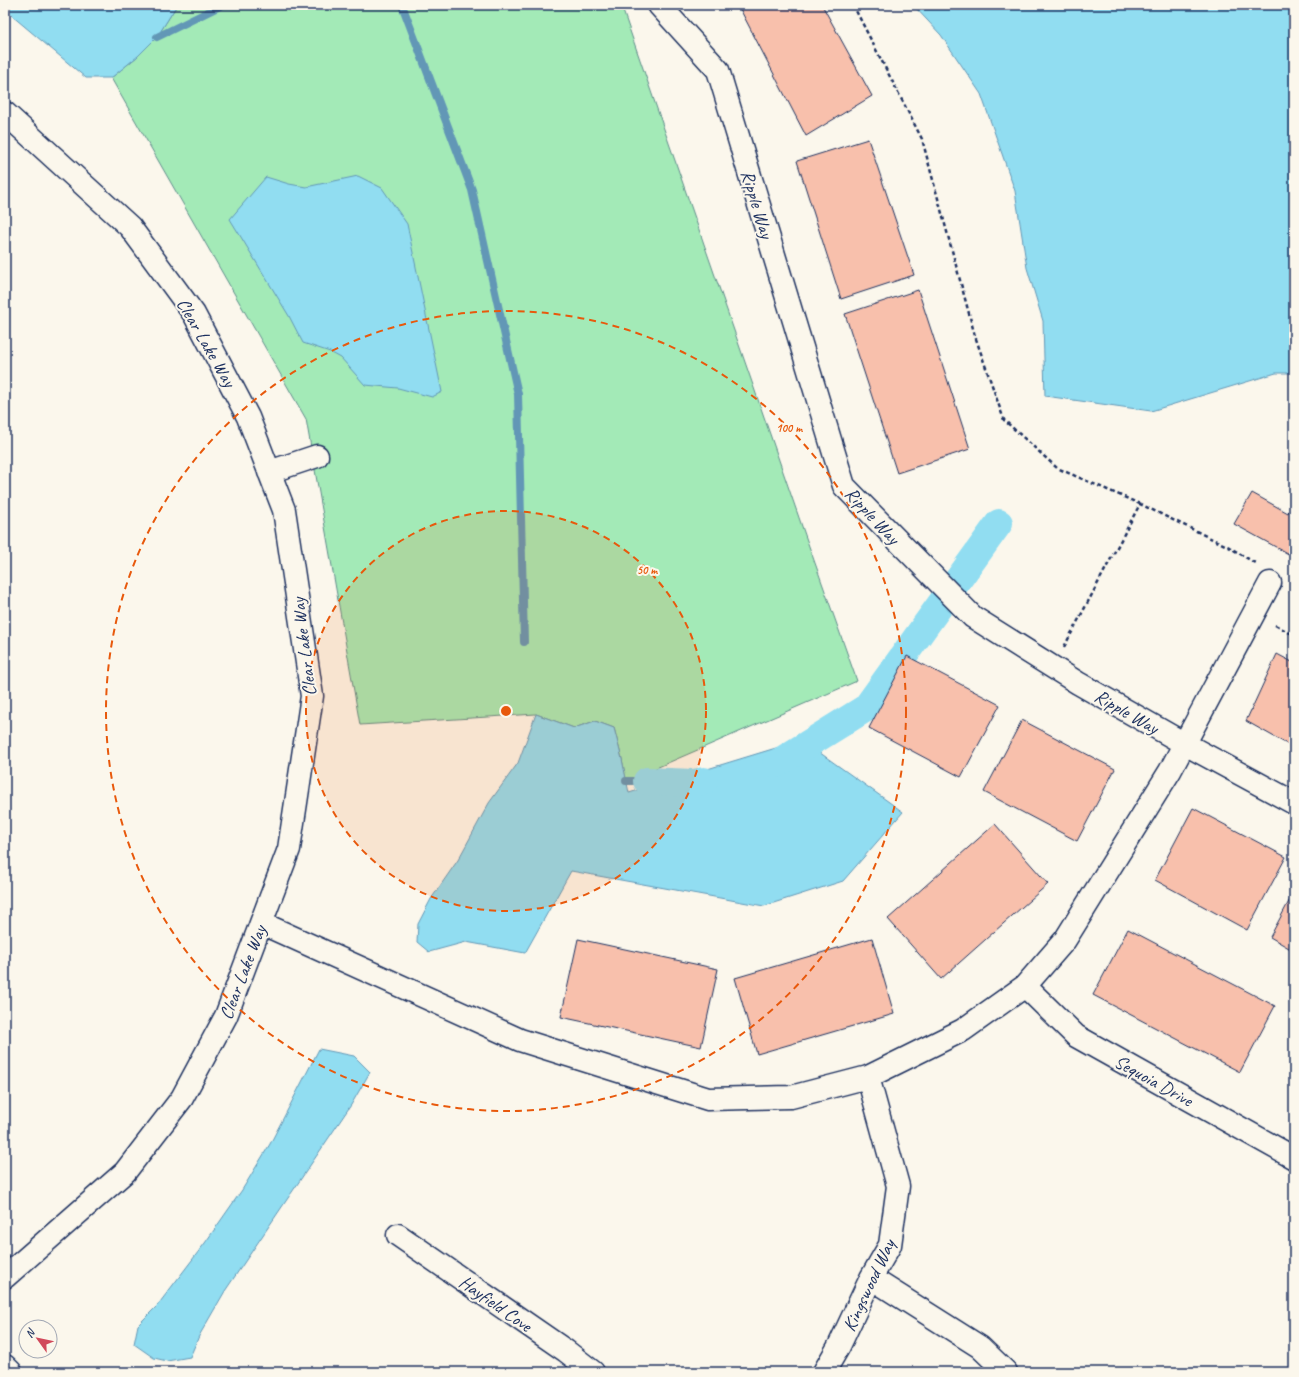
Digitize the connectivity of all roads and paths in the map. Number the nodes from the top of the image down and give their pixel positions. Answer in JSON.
{"nodes":[{"id":1,"x":660,"y":5,"type":"edge"},
{"id":2,"x":853,"y":5,"type":"edge"},
{"id":3,"x":8,"y":120,"type":"edge"},
{"id":4,"x":317,"y":456,"type":"dead end"},
{"id":5,"x":269,"y":472,"type":"junction"},
{"id":6,"x":1140,"y":504,"type":"junction"},
{"id":7,"x":1256,"y":564,"type":"dead end"},
{"id":8,"x":1270,"y":583,"type":"dead end"},
{"id":9,"x":1062,"y":651,"type":"dead end"},
{"id":10,"x":1185,"y":744,"type":"junction"},
{"id":11,"x":1294,"y":803,"type":"edge"},
{"id":12,"x":261,"y":923,"type":"junction"},
{"id":13,"x":1025,"y":986,"type":"junction"},
{"id":14,"x":868,"y":1077,"type":"junction"},
{"id":15,"x":1294,"y":1158,"type":"edge"},
{"id":16,"x":398,"y":1235,"type":"dead end"},
{"id":17,"x":5,"y":1277,"type":"edge"},
{"id":18,"x":872,"y":1278,"type":"junction"},
{"id":19,"x":5,"y":1366,"type":"edge"},
{"id":20,"x":11,"y":1372,"type":"edge"},
{"id":21,"x":593,"y":1372,"type":"edge"},
{"id":22,"x":824,"y":1372,"type":"edge"},
{"id":23,"x":1006,"y":1372,"type":"edge"}],
"edges":[{"from":1,"to":10,"type":"street","name":"Ripple Way"},
{"from":2,"to":6,"type":"path"},
{"from":3,"to":5,"type":"street","name":"Clear Lake Way"},
{"from":4,"to":5,"type":"street"},
{"from":5,"to":12,"type":"street","name":"Clear Lake Way"},
{"from":6,"to":7,"type":"path"},
{"from":6,"to":9,"type":"path"},
{"from":8,"to":10,"type":"street"},
{"from":10,"to":11,"type":"street","name":"Ripple Way"},
{"from":10,"to":13,"type":"street"},
{"from":12,"to":14,"type":"street"},
{"from":12,"to":17,"type":"street","name":"Clear Lake Way"},
{"from":13,"to":14,"type":"street"},
{"from":13,"to":15,"type":"street","name":"Sequoia Drive"},
{"from":14,"to":18,"type":"street","name":"Kingswood Way"},
{"from":16,"to":21,"type":"street","name":"Hayfield Cove"},
{"from":18,"to":22,"type":"street","name":"Kingswood Way"},
{"from":18,"to":23,"type":"street"},
{"from":19,"to":20,"type":"street"}]}
